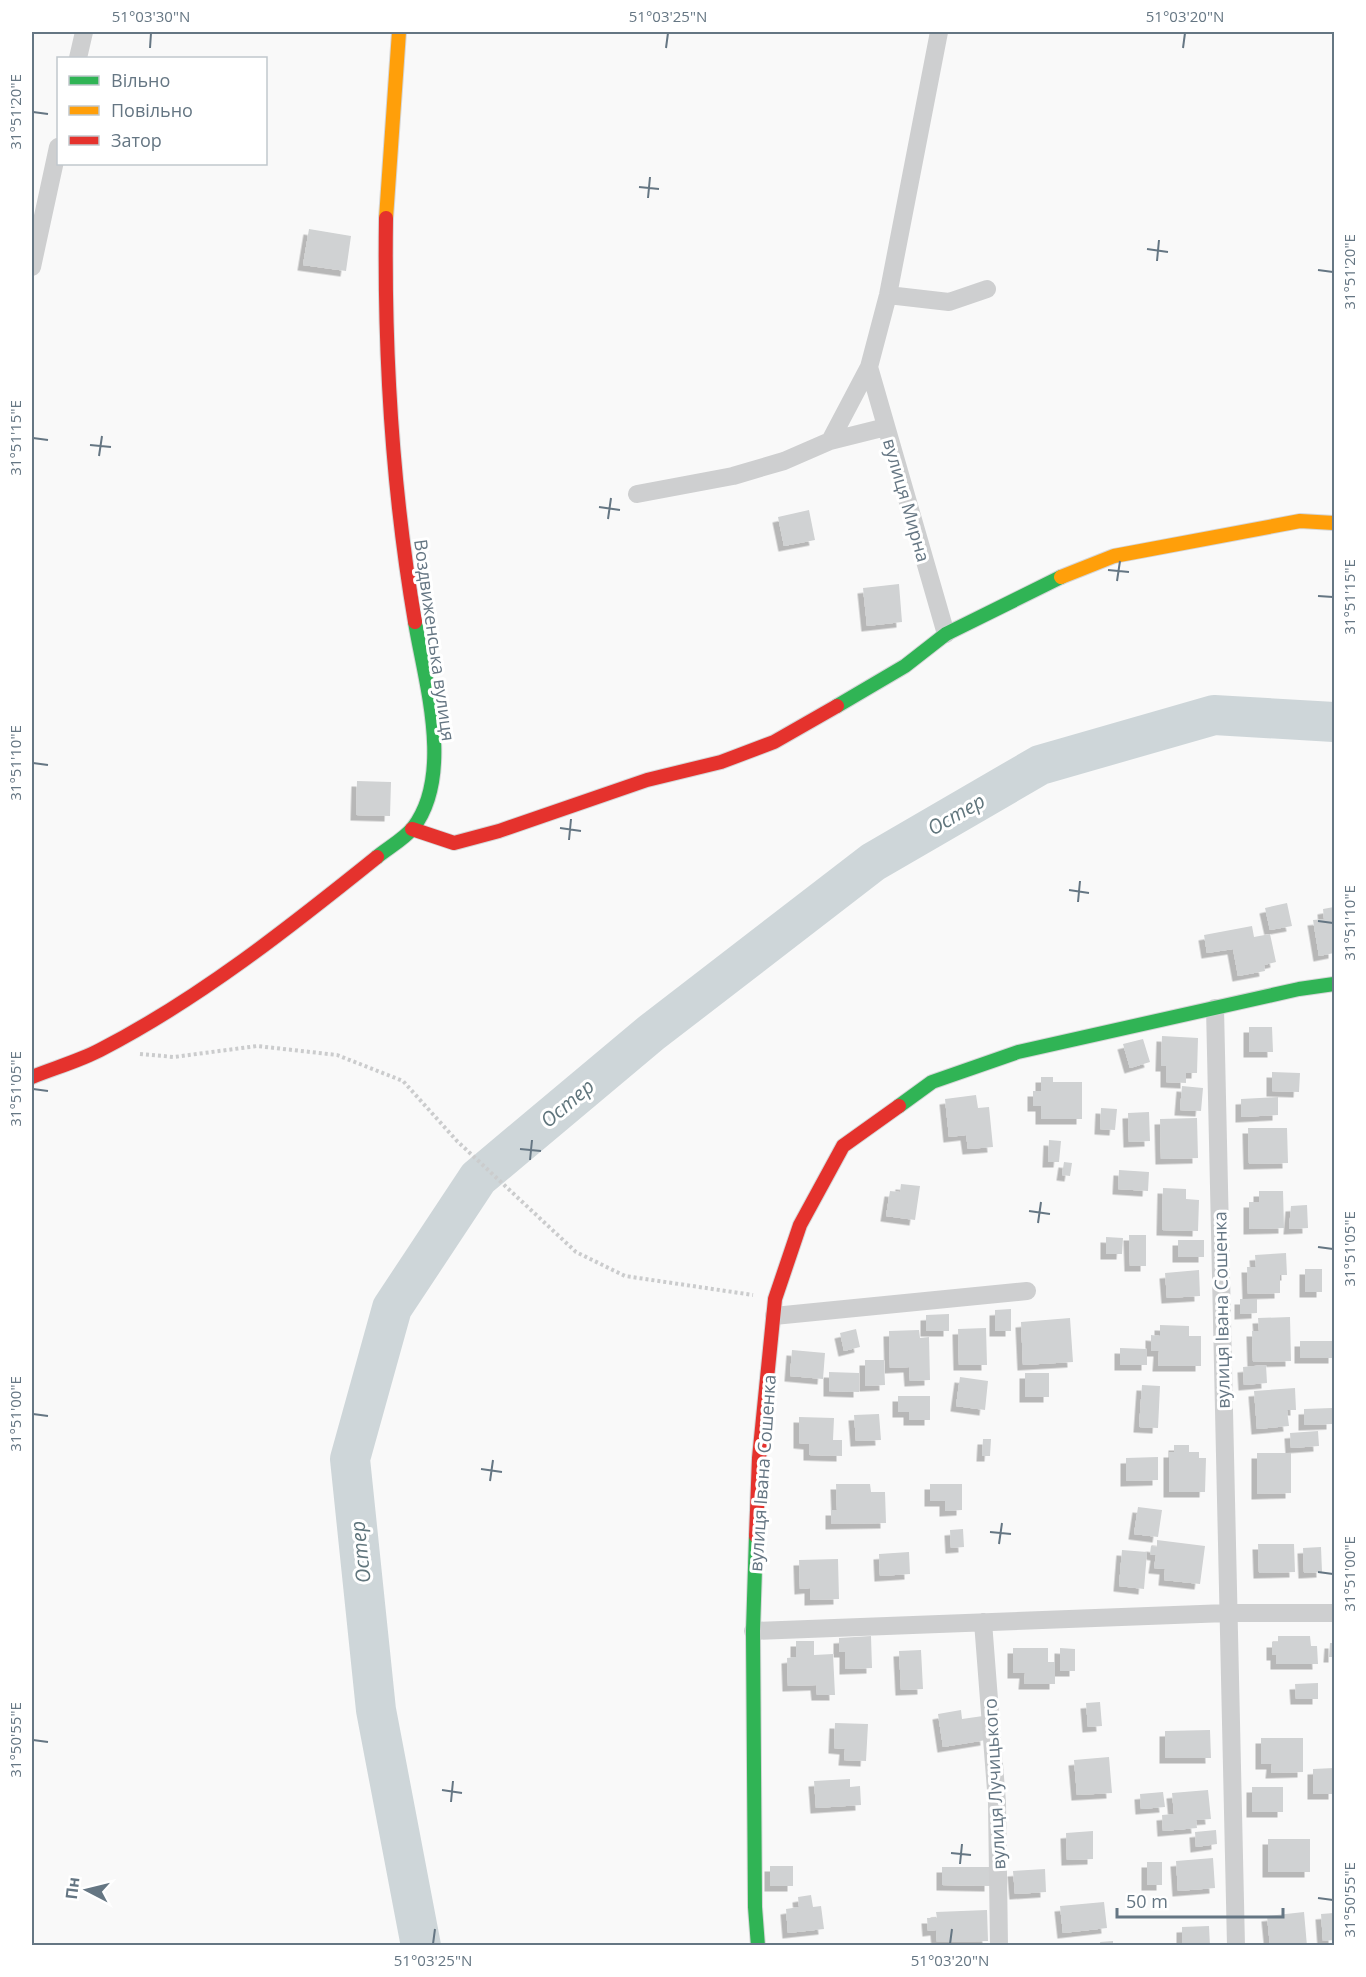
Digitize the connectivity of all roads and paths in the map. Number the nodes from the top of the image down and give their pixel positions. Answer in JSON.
{"nodes":[{"id":1,"x":84,"y":32,"type":"edge"},
{"id":2,"x":399,"y":32,"type":"edge"},
{"id":3,"x":939,"y":32,"type":"edge"},
{"id":4,"x":78,"y":57,"type":"edge"},
{"id":5,"x":57,"y":152,"type":"edge"},
{"id":6,"x":32,"y":267,"type":"edge"},
{"id":7,"x":987,"y":289,"type":"dead end"},
{"id":8,"x":888,"y":295,"type":"junction"},
{"id":9,"x":868,"y":367,"type":"junction"},
{"id":10,"x":886,"y":427,"type":"junction"},
{"id":11,"x":830,"y":441,"type":"junction"},
{"id":12,"x":637,"y":494,"type":"dead end"},
{"id":13,"x":1335,"y":523,"type":"edge"},
{"id":14,"x":946,"y":634,"type":"junction"},
{"id":15,"x":412,"y":829,"type":"junction"},
{"id":16,"x":1335,"y":984,"type":"edge"},
{"id":17,"x":1215,"y":1008,"type":"junction"},
{"id":18,"x":131,"y":1053,"type":"dead end"},
{"id":19,"x":32,"y":1077,"type":"edge"},
{"id":20,"x":1027,"y":1291,"type":"dead end"},
{"id":21,"x":774,"y":1307,"type":"junction"},
{"id":22,"x":1227,"y":1612,"type":"junction"},
{"id":23,"x":1335,"y":1613,"type":"edge"},
{"id":24,"x":983,"y":1622,"type":"junction"},
{"id":25,"x":753,"y":1631,"type":"junction"},
{"id":26,"x":758,"y":1946,"type":"edge"},
{"id":27,"x":999,"y":1946,"type":"edge"},
{"id":28,"x":1236,"y":1946,"type":"edge"}],
"edges":[{"from":1,"to":4,"type":"street"},
{"from":2,"to":15,"type":"street","name":"Воздвиженська вулиця"},
{"from":3,"to":8,"type":"street"},
{"from":5,"to":6,"type":"street"},
{"from":7,"to":8,"type":"street"},
{"from":8,"to":9,"type":"street"},
{"from":9,"to":10,"type":"street","name":"вулиця Мирна"},
{"from":9,"to":11,"type":"street"},
{"from":10,"to":11,"type":"street"},
{"from":10,"to":14,"type":"street","name":"вулиця Мирна"},
{"from":11,"to":12,"type":"street"},
{"from":13,"to":14,"type":"street"},
{"from":14,"to":15,"type":"street"},
{"from":15,"to":19,"type":"street","name":"Воздвиженська вулиця"},
{"from":16,"to":17,"type":"street","name":"вулиця Івана Сошенка"},
{"from":17,"to":21,"type":"street","name":"вулиця Івана Сошенка"},
{"from":17,"to":22,"type":"street","name":"вулиця Івана Сошенка"},
{"from":18,"to":21,"type":"path"},
{"from":20,"to":21,"type":"street"},
{"from":21,"to":25,"type":"street","name":"вулиця Івана Сошенка"},
{"from":22,"to":23,"type":"street"},
{"from":22,"to":24,"type":"street"},
{"from":22,"to":28,"type":"street","name":"вулиця Івана Сошенка"},
{"from":24,"to":25,"type":"street"},
{"from":24,"to":27,"type":"street","name":"вулиця Лучицького"},
{"from":25,"to":26,"type":"street","name":"вулиця Івана Сошенка"}]}
